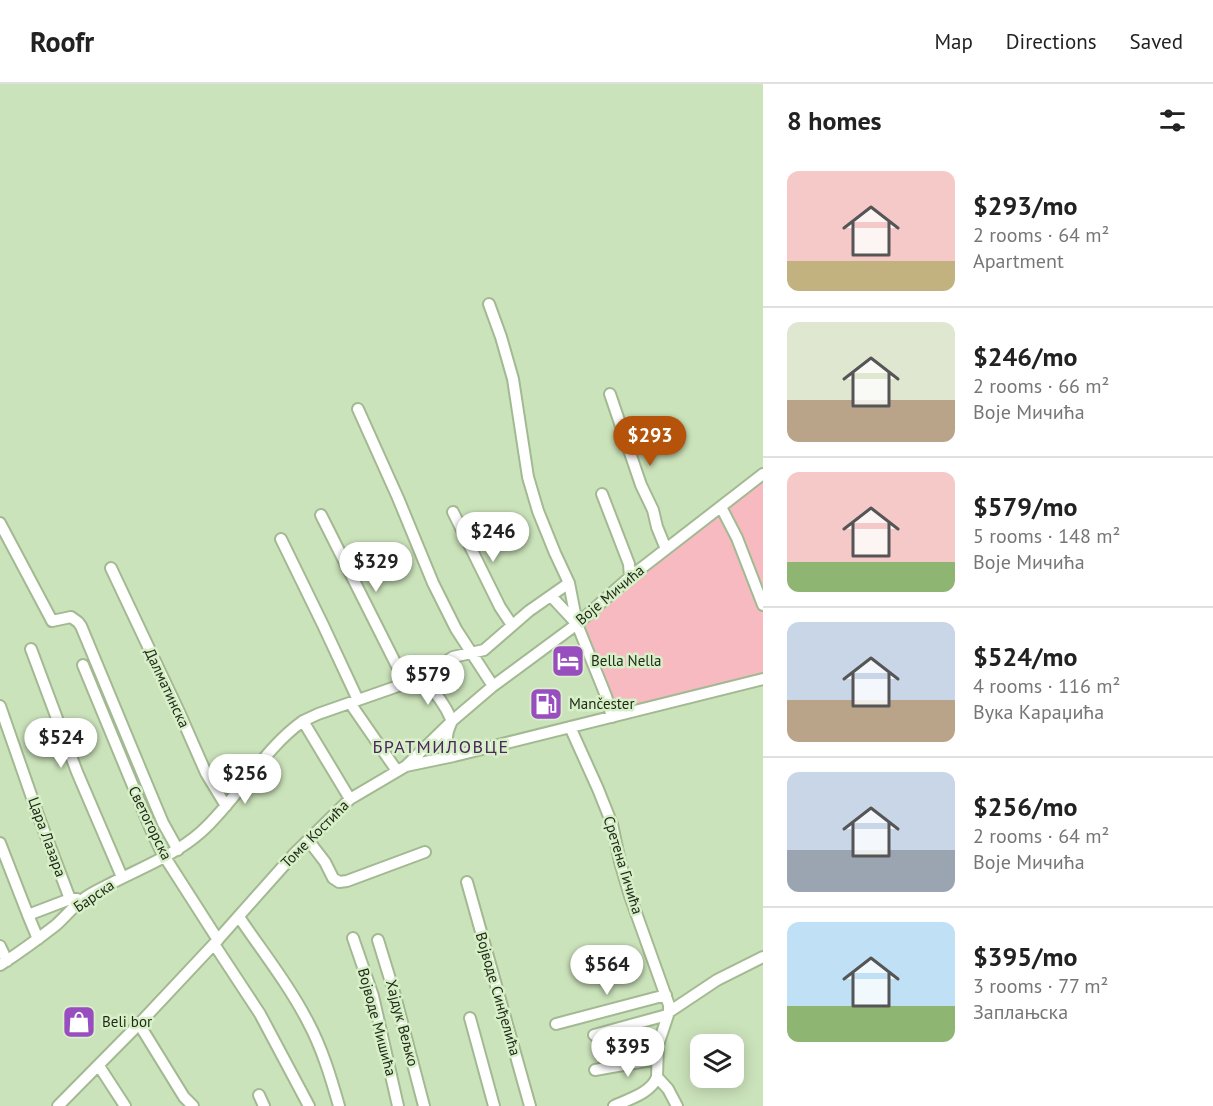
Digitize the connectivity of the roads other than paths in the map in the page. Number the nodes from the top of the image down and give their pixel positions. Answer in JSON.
{"nodes":[{"id":1,"x":489,"y":304,"type":"dead end"},
{"id":2,"x":610,"y":394,"type":"dead end"},
{"id":3,"x":358,"y":409,"type":"dead end"},
{"id":4,"x":763,"y":474,"type":"edge"},
{"id":5,"x":602,"y":494,"type":"dead end"},
{"id":6,"x":721,"y":507,"type":"junction"},
{"id":7,"x":453,"y":512,"type":"dead end"},
{"id":8,"x":321,"y":515,"type":"dead end"},
{"id":9,"x":0,"y":523,"type":"edge"},
{"id":10,"x":280,"y":539,"type":"dead end"},
{"id":11,"x":666,"y":549,"type":"junction"},
{"id":12,"x":111,"y":568,"type":"dead end"},
{"id":13,"x":630,"y":577,"type":"junction"},
{"id":14,"x":569,"y":583,"type":"junction"},
{"id":15,"x":551,"y":596,"type":"junction"},
{"id":16,"x":763,"y":605,"type":"edge"},
{"id":17,"x":577,"y":624,"type":"junction"},
{"id":18,"x":512,"y":625,"type":"junction"},
{"id":19,"x":31,"y":649,"type":"dead end"},
{"id":20,"x":473,"y":653,"type":"junction"},
{"id":21,"x":83,"y":665,"type":"dead end"},
{"id":22,"x":421,"y":678,"type":"junction"},
{"id":23,"x":763,"y":678,"type":"edge"},
{"id":24,"x":406,"y":684,"type":"junction"},
{"id":25,"x":493,"y":686,"type":"junction"},
{"id":26,"x":354,"y":702,"type":"junction"},
{"id":27,"x":0,"y":706,"type":"edge"},
{"id":28,"x":612,"y":717,"type":"junction"},
{"id":29,"x":303,"y":721,"type":"junction"},
{"id":30,"x":452,"y":721,"type":"junction"},
{"id":31,"x":570,"y":727,"type":"junction"},
{"id":32,"x":454,"y":756,"type":"junction"},
{"id":33,"x":401,"y":769,"type":"junction"},
{"id":34,"x":350,"y":799,"type":"junction"},
{"id":35,"x":226,"y":806,"type":"junction"},
{"id":36,"x":308,"y":840,"type":"junction"},
{"id":37,"x":0,"y":843,"type":"edge"},
{"id":38,"x":178,"y":850,"type":"junction"},
{"id":39,"x":425,"y":852,"type":"dead end"},
{"id":40,"x":165,"y":856,"type":"junction"},
{"id":41,"x":122,"y":878,"type":"junction"},
{"id":42,"x":466,"y":882,"type":"dead end"},
{"id":43,"x":70,"y":899,"type":"junction"},
{"id":44,"x":82,"y":900,"type":"junction"},
{"id":45,"x":28,"y":915,"type":"junction"},
{"id":46,"x":239,"y":917,"type":"junction"},
{"id":47,"x":353,"y":938,"type":"dead end"},
{"id":48,"x":38,"y":939,"type":"junction"},
{"id":49,"x":378,"y":940,"type":"dead end"},
{"id":50,"x":216,"y":942,"type":"junction"},
{"id":51,"x":0,"y":946,"type":"edge"},
{"id":52,"x":763,"y":957,"type":"edge"},
{"id":53,"x":3,"y":963,"type":"edge"},
{"id":54,"x":666,"y":995,"type":"junction"},
{"id":55,"x":668,"y":1014,"type":"junction"},
{"id":56,"x":470,"y":1018,"type":"dead end"},
{"id":57,"x":140,"y":1024,"type":"junction"},
{"id":58,"x":556,"y":1024,"type":"dead end"},
{"id":59,"x":594,"y":1035,"type":"dead end"},
{"id":60,"x":657,"y":1059,"type":"junction"},
{"id":61,"x":99,"y":1066,"type":"junction"},
{"id":62,"x":595,"y":1071,"type":"dead end"},
{"id":63,"x":657,"y":1077,"type":"junction"},
{"id":64,"x":259,"y":1095,"type":"dead end"},
{"id":65,"x":61,"y":1105,"type":"edge"},
{"id":66,"x":125,"y":1106,"type":"edge"},
{"id":67,"x":193,"y":1106,"type":"edge"},
{"id":68,"x":264,"y":1106,"type":"edge"},
{"id":69,"x":309,"y":1106,"type":"edge"},
{"id":70,"x":339,"y":1106,"type":"edge"},
{"id":71,"x":398,"y":1106,"type":"edge"},
{"id":72,"x":424,"y":1106,"type":"edge"},
{"id":73,"x":494,"y":1106,"type":"edge"},
{"id":74,"x":530,"y":1106,"type":"edge"},
{"id":75,"x":614,"y":1106,"type":"edge"},
{"id":76,"x":677,"y":1106,"type":"edge"}],
"edges":[{"from":1,"to":14,"type":"street"},
{"from":2,"to":11,"type":"street"},
{"from":3,"to":20,"type":"street"},
{"from":4,"to":6,"type":"street","name":"Воје Мичића"},
{"from":5,"to":13,"type":"street"},
{"from":6,"to":11,"type":"street","name":"Воје Мичића"},
{"from":6,"to":16,"type":"street"},
{"from":7,"to":18,"type":"street"},
{"from":8,"to":24,"type":"street"},
{"from":9,"to":38,"type":"street"},
{"from":10,"to":26,"type":"street"},
{"from":11,"to":13,"type":"street","name":"Воје Мичића"},
{"from":12,"to":35,"type":"street","name":"Далматинска"},
{"from":13,"to":17,"type":"street","name":"Воје Мичића"},
{"from":14,"to":15,"type":"street"},
{"from":14,"to":17,"type":"street"},
{"from":15,"to":17,"type":"street"},
{"from":15,"to":18,"type":"street"},
{"from":17,"to":25,"type":"street","name":"Воје Мичића"},
{"from":17,"to":28,"type":"street"},
{"from":18,"to":20,"type":"street"},
{"from":19,"to":41,"type":"street"},
{"from":20,"to":22,"type":"street"},
{"from":20,"to":25,"type":"street"},
{"from":21,"to":40,"type":"street","name":"Светогорска"},
{"from":22,"to":24,"type":"street"},
{"from":22,"to":30,"type":"street"},
{"from":23,"to":28,"type":"street","name":"Томе Костића"},
{"from":24,"to":26,"type":"street"},
{"from":25,"to":30,"type":"street","name":"Воје Мичића"},
{"from":26,"to":29,"type":"street"},
{"from":26,"to":33,"type":"street"},
{"from":27,"to":43,"type":"street","name":"Цара Лазара"},
{"from":28,"to":31,"type":"street","name":"Томе Костића"},
{"from":29,"to":34,"type":"street"},
{"from":29,"to":35,"type":"street"},
{"from":30,"to":32,"type":"street"},
{"from":30,"to":33,"type":"street","name":"Воје Мичића"},
{"from":31,"to":32,"type":"street","name":"Томе Костића"},
{"from":31,"to":54,"type":"street","name":"Сретена Гичића"},
{"from":32,"to":33,"type":"street","name":"Томе Костића"},
{"from":33,"to":34,"type":"street","name":"Томе Костића"},
{"from":34,"to":36,"type":"street","name":"Томе Костића"},
{"from":35,"to":38,"type":"street"},
{"from":36,"to":39,"type":"street"},
{"from":36,"to":46,"type":"street","name":"Томе Костића"},
{"from":37,"to":45,"type":"street"},
{"from":38,"to":40,"type":"street"},
{"from":40,"to":41,"type":"street","name":"Барска"},
{"from":40,"to":50,"type":"street","name":"Светогорска"},
{"from":41,"to":44,"type":"street","name":"Барска"},
{"from":42,"to":74,"type":"street","name":"Војводе Синђелића"},
{"from":43,"to":44,"type":"street"},
{"from":43,"to":45,"type":"street"},
{"from":44,"to":48,"type":"street","name":"Барска"},
{"from":45,"to":48,"type":"street"},
{"from":46,"to":50,"type":"street","name":"Томе Костића"},
{"from":46,"to":70,"type":"street"},
{"from":47,"to":71,"type":"street","name":"Војводе Мишића"},
{"from":48,"to":53,"type":"street","name":"Барска"},
{"from":49,"to":72,"type":"street","name":"Хајдук Вељко"},
{"from":50,"to":57,"type":"street","name":"Томе Костића"},
{"from":50,"to":69,"type":"street","name":"Светогорска"},
{"from":51,"to":53,"type":"street"},
{"from":52,"to":55,"type":"street"},
{"from":54,"to":55,"type":"street","name":"Сретена Гичића"},
{"from":54,"to":58,"type":"street"},
{"from":55,"to":59,"type":"street"},
{"from":55,"to":60,"type":"street","name":"Сретена Гичића"},
{"from":56,"to":73,"type":"street"},
{"from":57,"to":61,"type":"street","name":"Томе Костића"},
{"from":57,"to":67,"type":"street"},
{"from":60,"to":62,"type":"street"},
{"from":60,"to":63,"type":"street","name":"Сретена Гичића"},
{"from":61,"to":65,"type":"street","name":"Томе Костића"},
{"from":61,"to":66,"type":"street"},
{"from":63,"to":75,"type":"street"},
{"from":63,"to":76,"type":"street"},
{"from":64,"to":68,"type":"street"}]}
